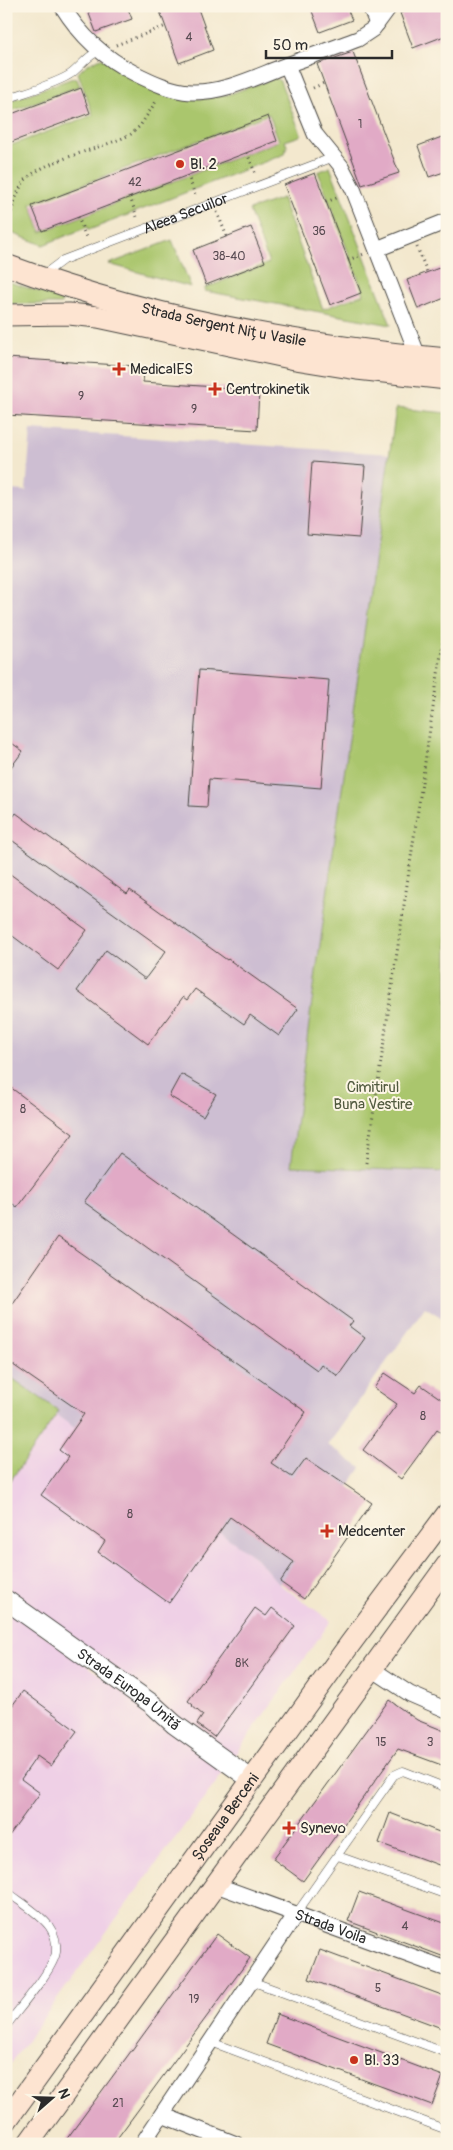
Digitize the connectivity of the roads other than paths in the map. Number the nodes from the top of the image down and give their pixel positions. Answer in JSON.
{"nodes":[{"id":1,"x":62,"y":6,"type":"edge"},
{"id":2,"x":370,"y":6,"type":"edge"},
{"id":3,"x":390,"y":6,"type":"edge"},
{"id":4,"x":377,"y":24,"type":"junction"},
{"id":5,"x":100,"y":51,"type":"junction"},
{"id":6,"x":287,"y":65,"type":"junction"},
{"id":7,"x":6,"y":99,"type":"edge"},
{"id":8,"x":334,"y":157,"type":"junction"},
{"id":9,"x":447,"y":221,"type":"edge"},
{"id":10,"x":377,"y":249,"type":"junction"},
{"id":11,"x":6,"y":264,"type":"edge"},
{"id":12,"x":41,"y":277,"type":"junction"},
{"id":13,"x":6,"y":315,"type":"edge"},
{"id":14,"x":418,"y":356,"type":"junction"},
{"id":15,"x":447,"y":359,"type":"edge"},
{"id":16,"x":447,"y":379,"type":"edge"},
{"id":17,"x":445,"y":1519,"type":"edge"},
{"id":18,"x":447,"y":1565,"type":"edge"},
{"id":19,"x":6,"y":1600,"type":"edge"},
{"id":20,"x":372,"y":1669,"type":"junction"},
{"id":21,"x":447,"y":1710,"type":"edge"},
{"id":22,"x":252,"y":1780,"type":"junction"},
{"id":23,"x":447,"y":1788,"type":"edge"},
{"id":24,"x":338,"y":1856,"type":"junction"},
{"id":25,"x":216,"y":1885,"type":"junction"},
{"id":26,"x":6,"y":1891,"type":"edge"},
{"id":27,"x":447,"y":1895,"type":"edge"},
{"id":28,"x":296,"y":1914,"type":"junction"},
{"id":29,"x":447,"y":1969,"type":"edge"},
{"id":30,"x":251,"y":1981,"type":"junction"},
{"id":31,"x":6,"y":2026,"type":"edge"},
{"id":32,"x":212,"y":2042,"type":"junction"},
{"id":33,"x":447,"y":2053,"type":"edge"},
{"id":34,"x":162,"y":2115,"type":"junction"},
{"id":35,"x":6,"y":2121,"type":"edge"},
{"id":36,"x":447,"y":2130,"type":"edge"},
{"id":37,"x":28,"y":2144,"type":"edge"},
{"id":38,"x":142,"y":2144,"type":"edge"},
{"id":39,"x":236,"y":2144,"type":"edge"}],
"edges":[{"from":1,"to":5,"type":"street"},
{"from":2,"to":4,"type":"street"},
{"from":3,"to":4,"type":"street"},
{"from":4,"to":6,"type":"street"},
{"from":5,"to":6,"type":"street"},
{"from":5,"to":7,"type":"lane"},
{"from":6,"to":8,"type":"street"},
{"from":8,"to":10,"type":"street"},
{"from":8,"to":12,"type":"lane","name":"Aleea Secuilor"},
{"from":9,"to":10,"type":"street"},
{"from":10,"to":14,"type":"street"},
{"from":11,"to":12,"type":"main road","name":"Strada Sergent Nițu Vasile"},
{"from":12,"to":14,"type":"main road","name":"Strada Sergent Nițu Vasile"},
{"from":13,"to":16,"type":"main road","name":"Strada Sergent Nițu Vasile"},
{"from":14,"to":15,"type":"main road","name":"Strada Sergent Nițu Vasile"},
{"from":17,"to":22,"type":"main road","name":"Șoseaua Berceni"},
{"from":18,"to":20,"type":"main road"},
{"from":19,"to":22,"type":"street","name":"Strada Europa Unită"},
{"from":20,"to":21,"type":"street"},
{"from":20,"to":25,"type":"main road"},
{"from":22,"to":35,"type":"main road","name":"Șoseaua Berceni"},
{"from":23,"to":24,"type":"lane"},
{"from":24,"to":27,"type":"lane"},
{"from":24,"to":28,"type":"lane"},
{"from":25,"to":28,"type":"street","name":"Strada Voila"},
{"from":25,"to":37,"type":"main road"},
{"from":26,"to":31,"type":"lane"},
{"from":28,"to":29,"type":"street","name":"Strada Voila"},
{"from":28,"to":30,"type":"street"},
{"from":30,"to":32,"type":"street"},
{"from":30,"to":33,"type":"lane"},
{"from":32,"to":34,"type":"street"},
{"from":32,"to":36,"type":"lane"},
{"from":34,"to":38,"type":"street"},
{"from":34,"to":39,"type":"street"}]}
